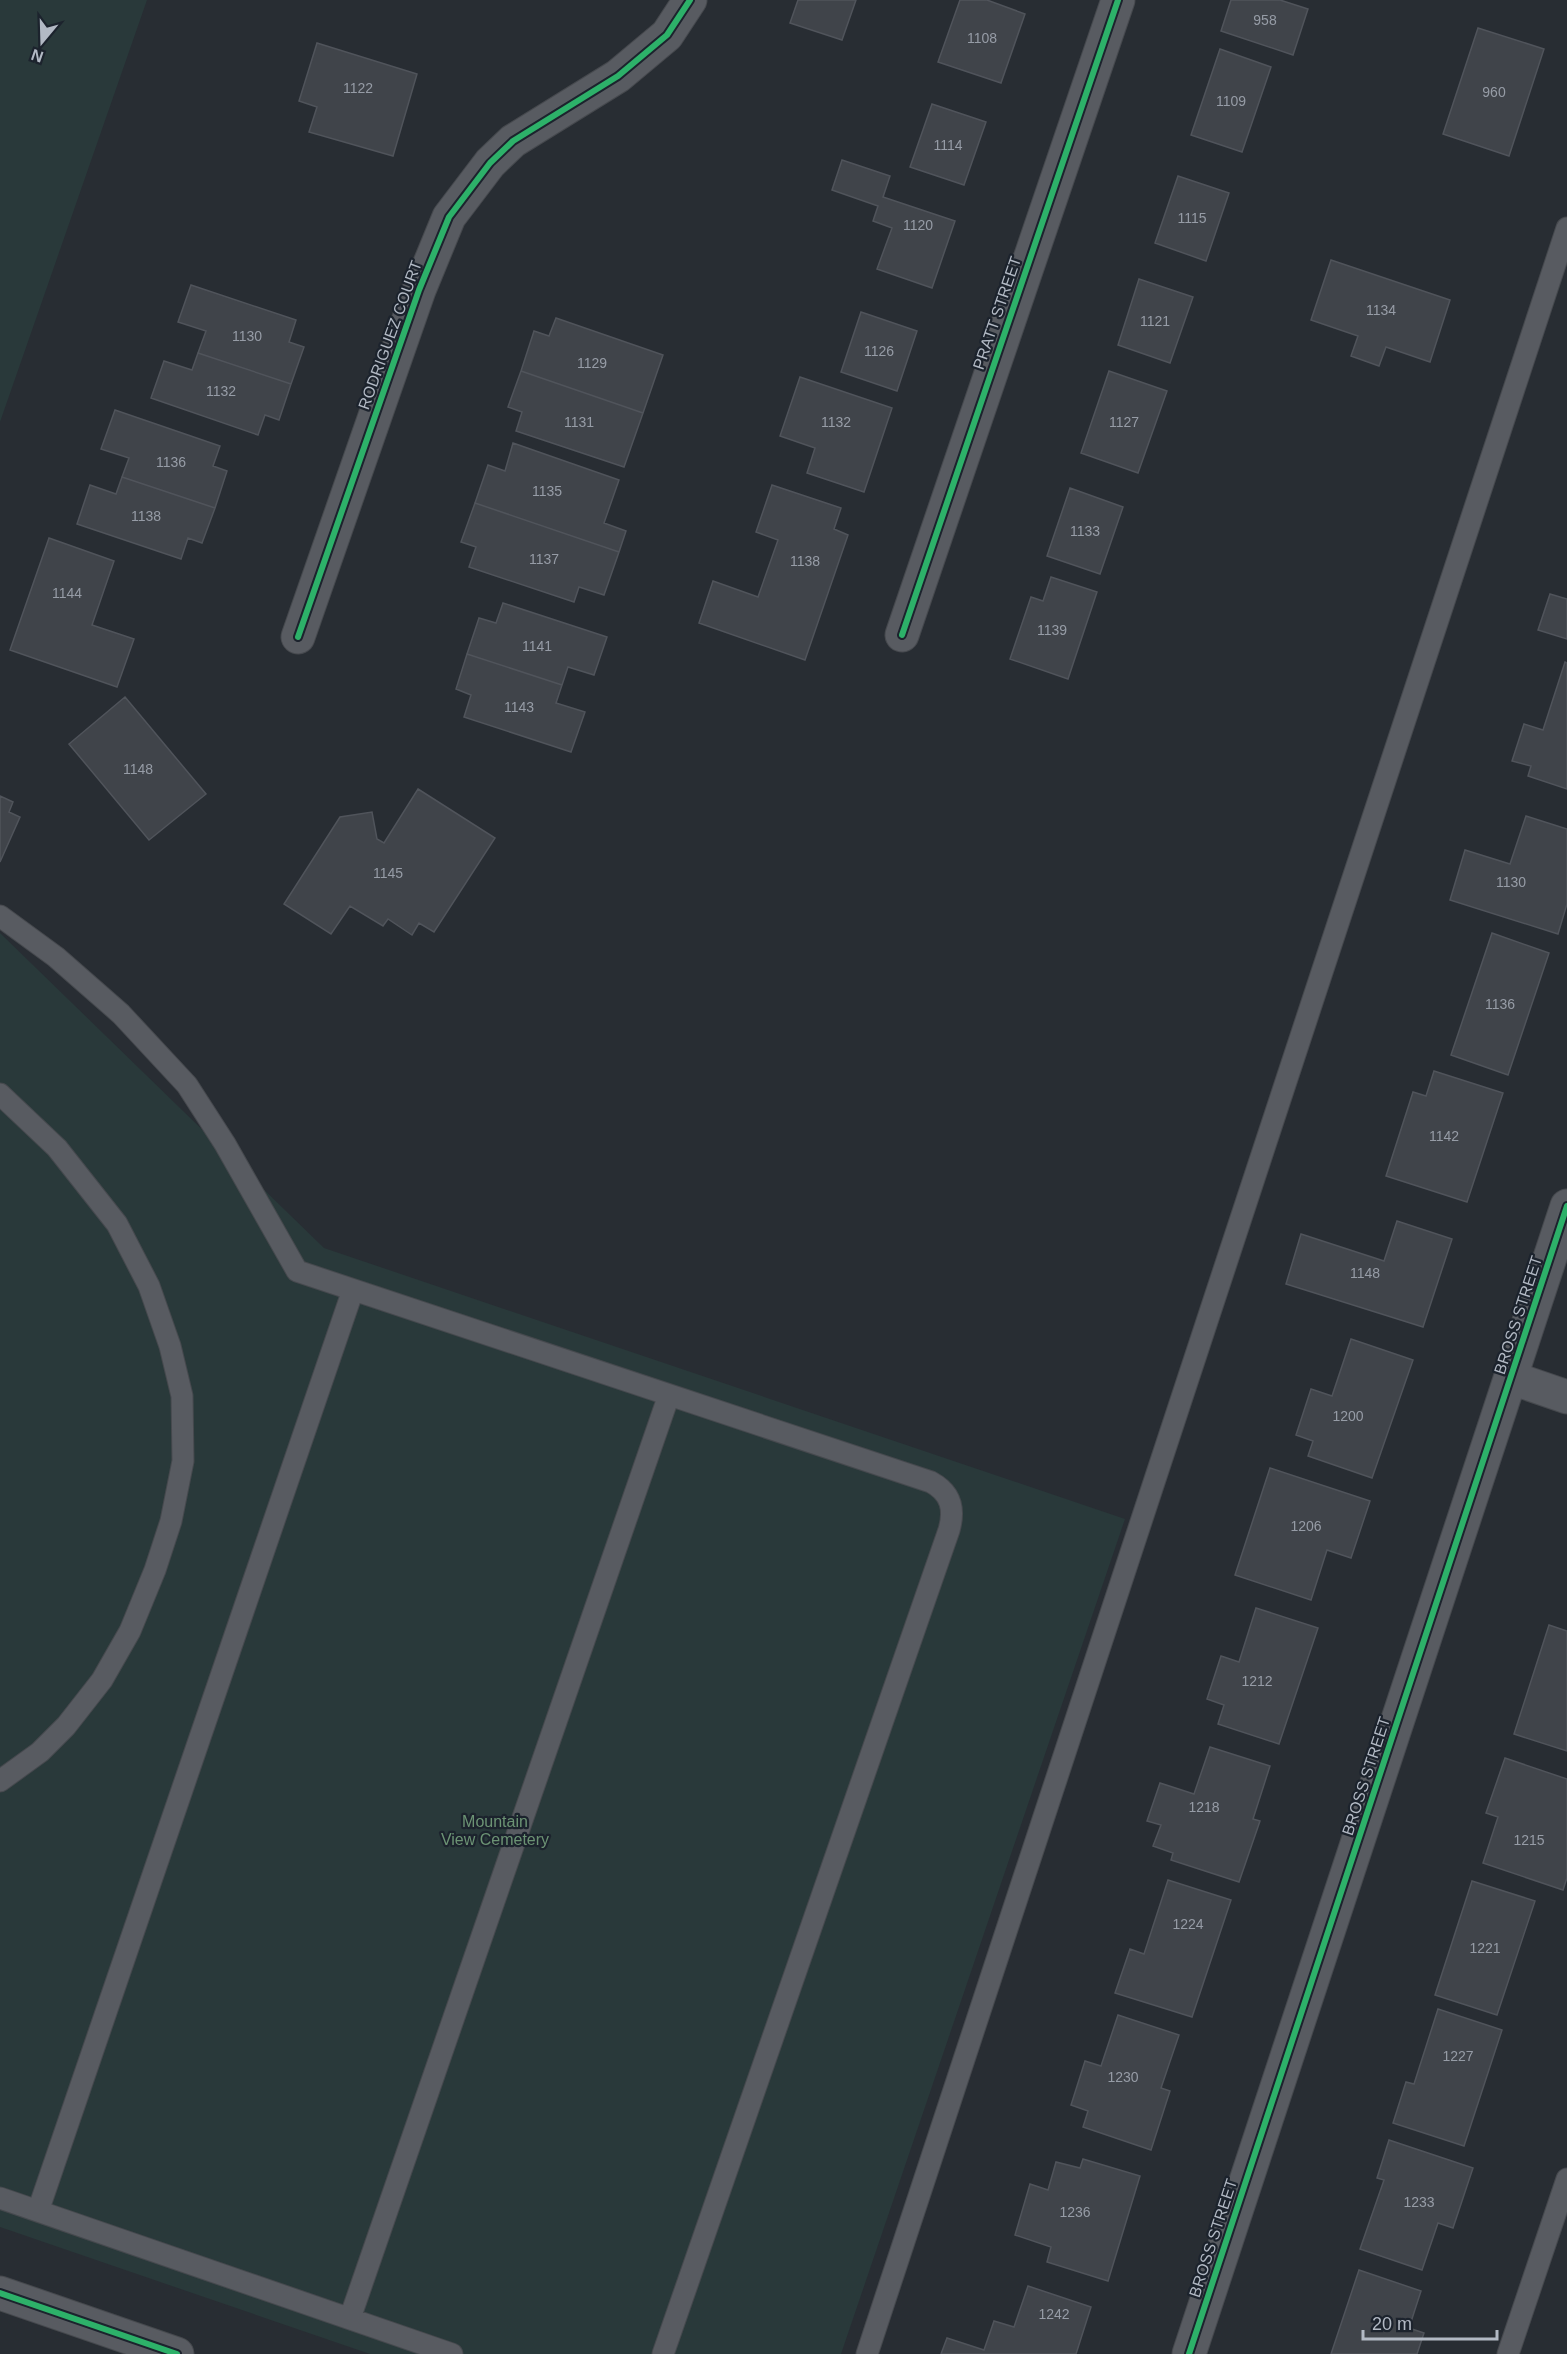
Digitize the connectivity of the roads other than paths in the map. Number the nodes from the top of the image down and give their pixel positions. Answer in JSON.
{"nodes":[{"id":1,"x":690,"y":0,"type":"edge"},
{"id":2,"x":1118,"y":0,"type":"edge"},
{"id":3,"x":1567,"y":228,"type":"edge"},
{"id":4,"x":902,"y":635,"type":"dead end"},
{"id":5,"x":298,"y":638,"type":"dead end"},
{"id":6,"x":0,"y":916,"type":"edge"},
{"id":7,"x":0,"y":1094,"type":"edge"},
{"id":8,"x":1567,"y":1206,"type":"edge"},
{"id":9,"x":353,"y":1290,"type":"junction"},
{"id":10,"x":1512,"y":1378,"type":"junction"},
{"id":11,"x":669,"y":1395,"type":"junction"},
{"id":12,"x":1567,"y":1397,"type":"edge"},
{"id":13,"x":0,"y":1781,"type":"edge"},
{"id":14,"x":1567,"y":2179,"type":"edge"},
{"id":15,"x":0,"y":2198,"type":"edge"},
{"id":16,"x":38,"y":2211,"type":"junction"},
{"id":17,"x":0,"y":2293,"type":"edge"},
{"id":18,"x":350,"y":2318,"type":"junction"},
{"id":19,"x":119,"y":2344,"type":"edge"},
{"id":20,"x":177,"y":2354,"type":"edge"},
{"id":21,"x":452,"y":2354,"type":"edge"},
{"id":22,"x":663,"y":2354,"type":"edge"},
{"id":23,"x":867,"y":2354,"type":"edge"},
{"id":24,"x":1189,"y":2354,"type":"edge"},
{"id":25,"x":1508,"y":2354,"type":"edge"}],
"edges":[{"from":1,"to":5,"type":"street","name":"RODRIGUEZ COURT"},
{"from":2,"to":4,"type":"street","name":"PRATT STREET"},
{"from":3,"to":23,"type":"lane"},
{"from":6,"to":9,"type":"lane"},
{"from":7,"to":13,"type":"lane"},
{"from":8,"to":10,"type":"street","name":"BROSS STREET"},
{"from":9,"to":11,"type":"lane"},
{"from":9,"to":16,"type":"lane"},
{"from":10,"to":12,"type":"street"},
{"from":10,"to":24,"type":"street","name":"BROSS STREET"},
{"from":11,"to":18,"type":"lane"},
{"from":11,"to":22,"type":"lane"},
{"from":14,"to":25,"type":"lane"},
{"from":15,"to":16,"type":"lane"},
{"from":16,"to":18,"type":"lane"},
{"from":17,"to":19,"type":"street"},
{"from":18,"to":21,"type":"lane"},
{"from":19,"to":20,"type":"street"}]}
